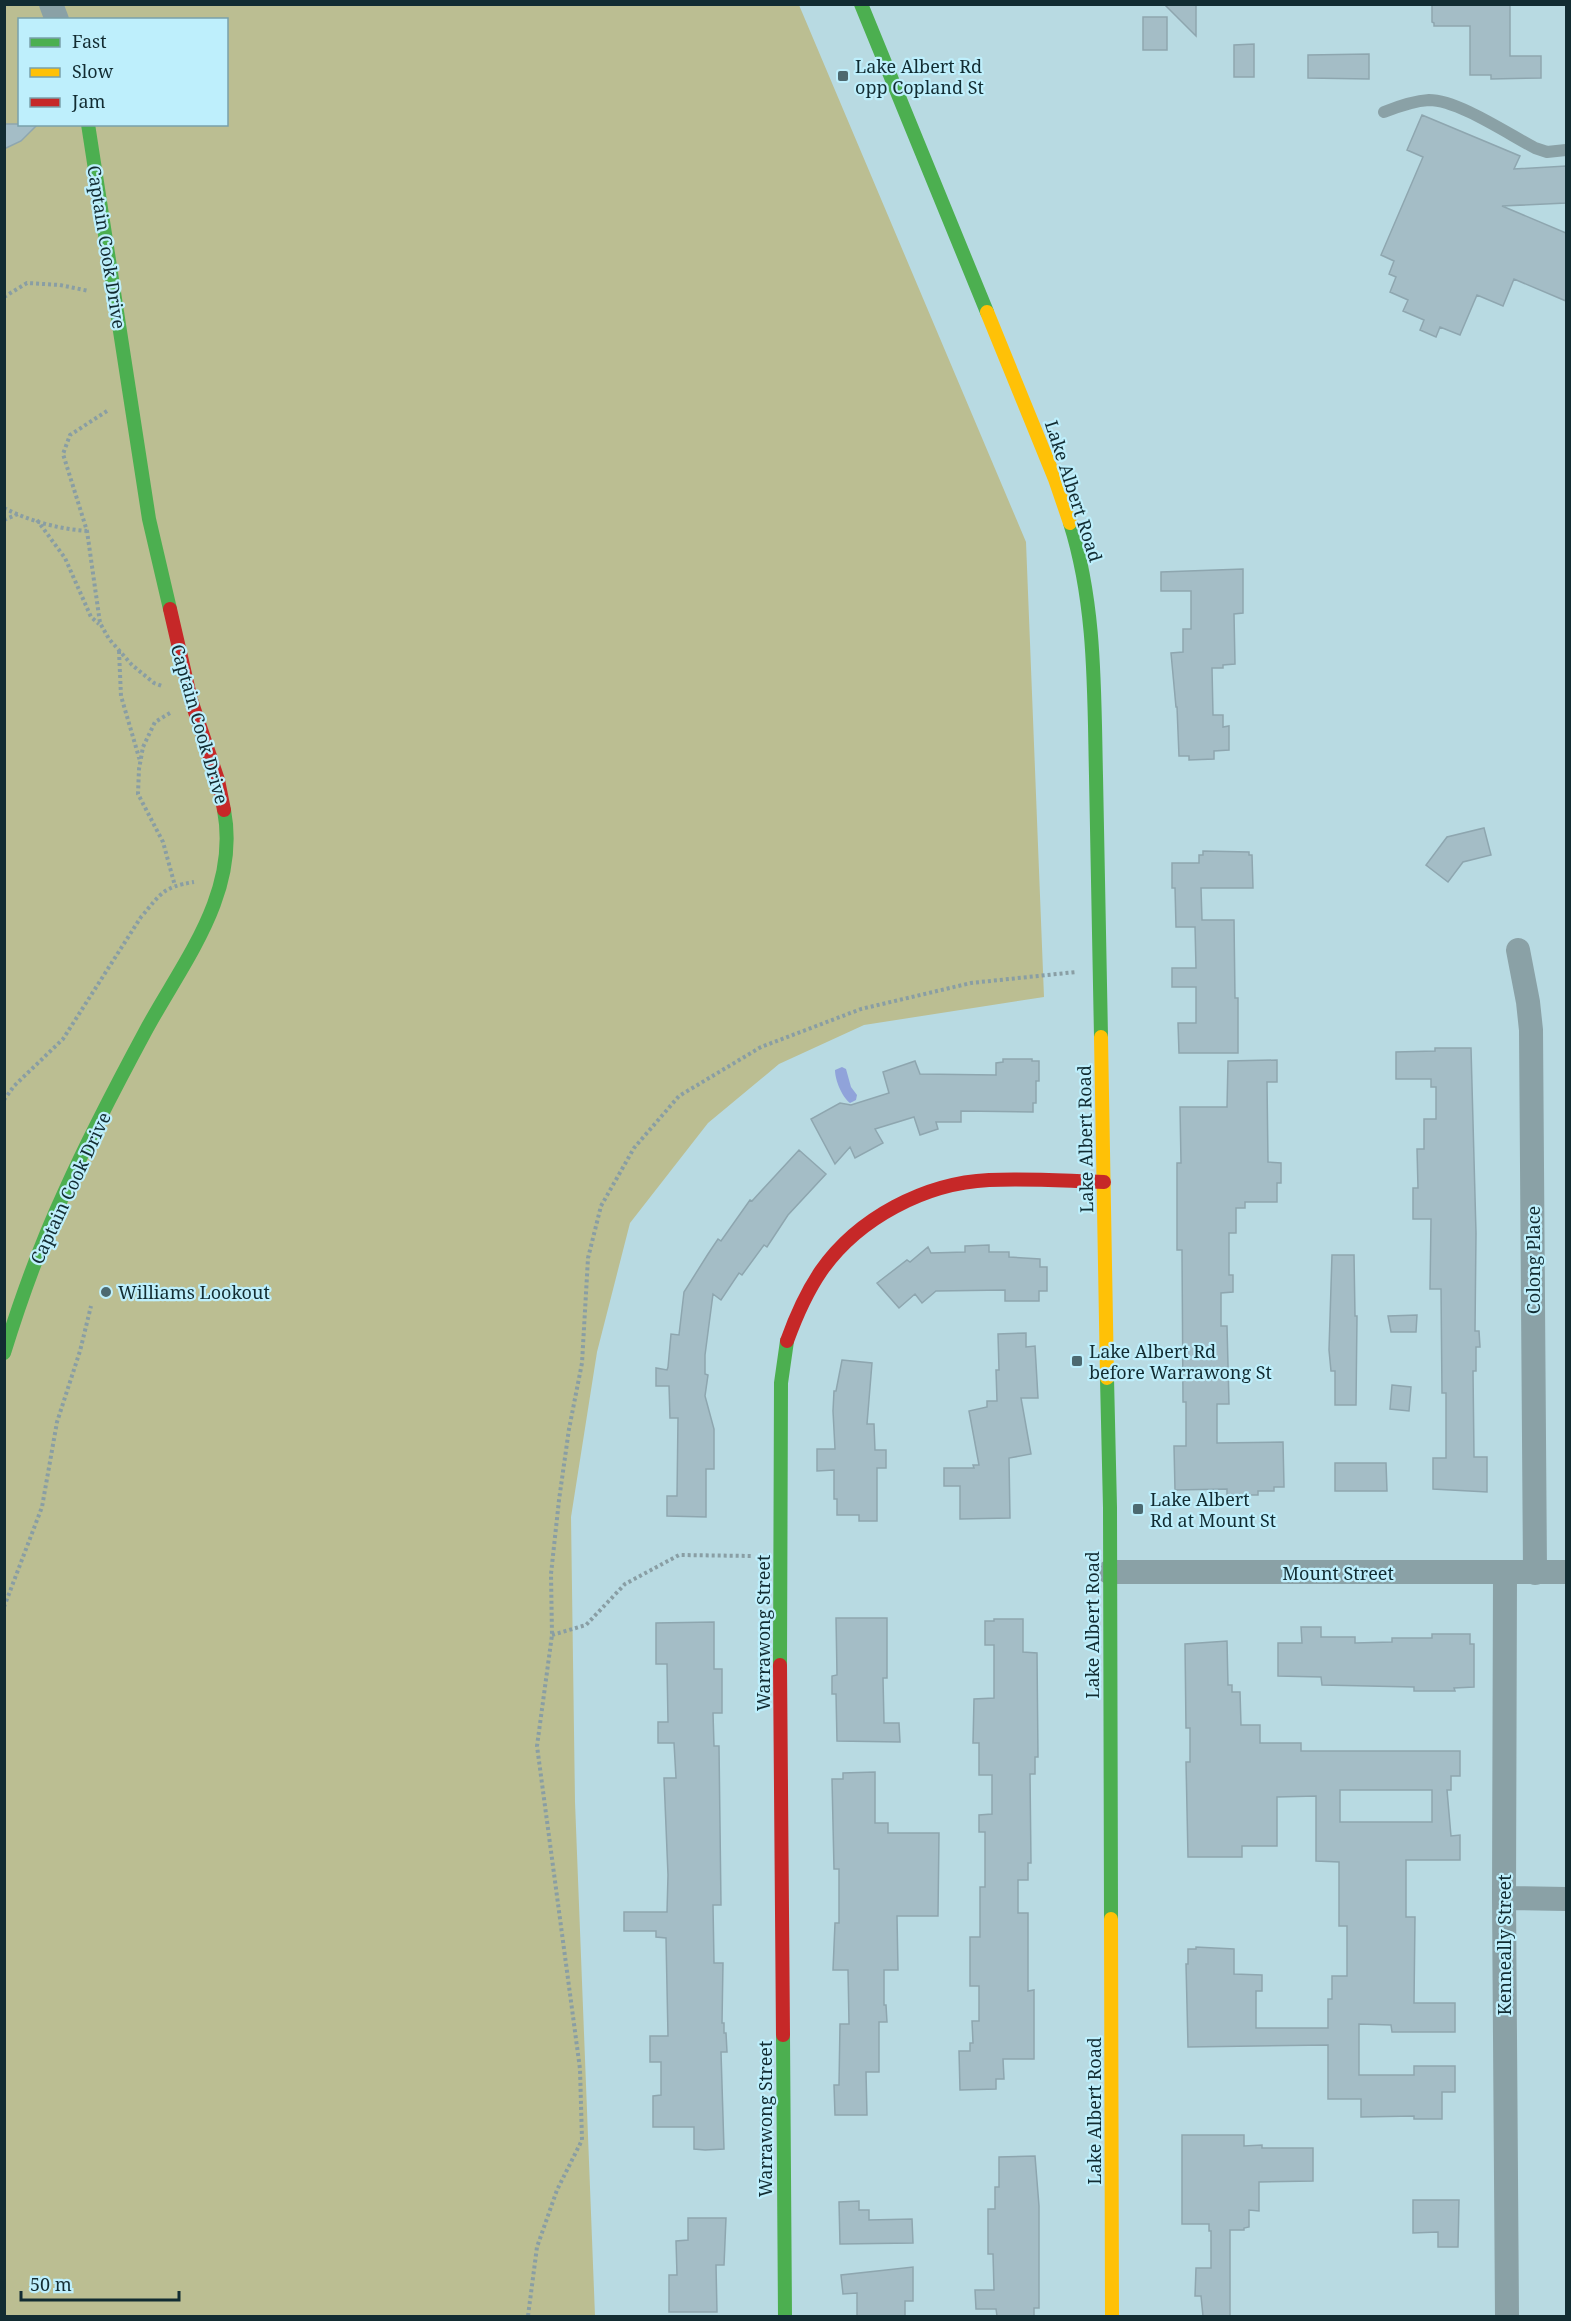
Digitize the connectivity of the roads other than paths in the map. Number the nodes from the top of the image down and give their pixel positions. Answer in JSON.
{"nodes":[{"id":1,"x":861,"y":4,"type":"edge"},
{"id":2,"x":1384,"y":112,"type":"dead end"},
{"id":3,"x":88,"y":126,"type":"edge"},
{"id":4,"x":1566,"y":150,"type":"edge"},
{"id":5,"x":1518,"y":950,"type":"dead end"},
{"id":6,"x":1104,"y":1182,"type":"junction"},
{"id":7,"x":4,"y":1353,"type":"edge"},
{"id":8,"x":1109,"y":1572,"type":"junction"},
{"id":9,"x":1534,"y":1572,"type":"junction"},
{"id":10,"x":1566,"y":1572,"type":"edge"},
{"id":11,"x":1505,"y":1573,"type":"junction"},
{"id":12,"x":1504,"y":1898,"type":"junction"},
{"id":13,"x":1566,"y":1899,"type":"edge"},
{"id":14,"x":784,"y":2316,"type":"edge"},
{"id":15,"x":1112,"y":2316,"type":"edge"},
{"id":16,"x":1507,"y":2316,"type":"edge"}],
"edges":[{"from":1,"to":6,"type":"street","name":"Lake Albert Road"},
{"from":2,"to":4,"type":"lane"},
{"from":3,"to":7,"type":"street","name":"Captain Cook Drive"},
{"from":5,"to":9,"type":"street","name":"Colong Place"},
{"from":6,"to":8,"type":"street","name":"Lake Albert Road"},
{"from":6,"to":14,"type":"street","name":"Warrawong Street"},
{"from":8,"to":11,"type":"street","name":"Mount Street"},
{"from":8,"to":15,"type":"street","name":"Lake Albert Road"},
{"from":9,"to":10,"type":"street","name":"Mount Street"},
{"from":9,"to":11,"type":"street","name":"Mount Street"},
{"from":11,"to":12,"type":"street","name":"Kenneally Street"},
{"from":12,"to":13,"type":"street"},
{"from":12,"to":16,"type":"street","name":"Kenneally Street"}]}
